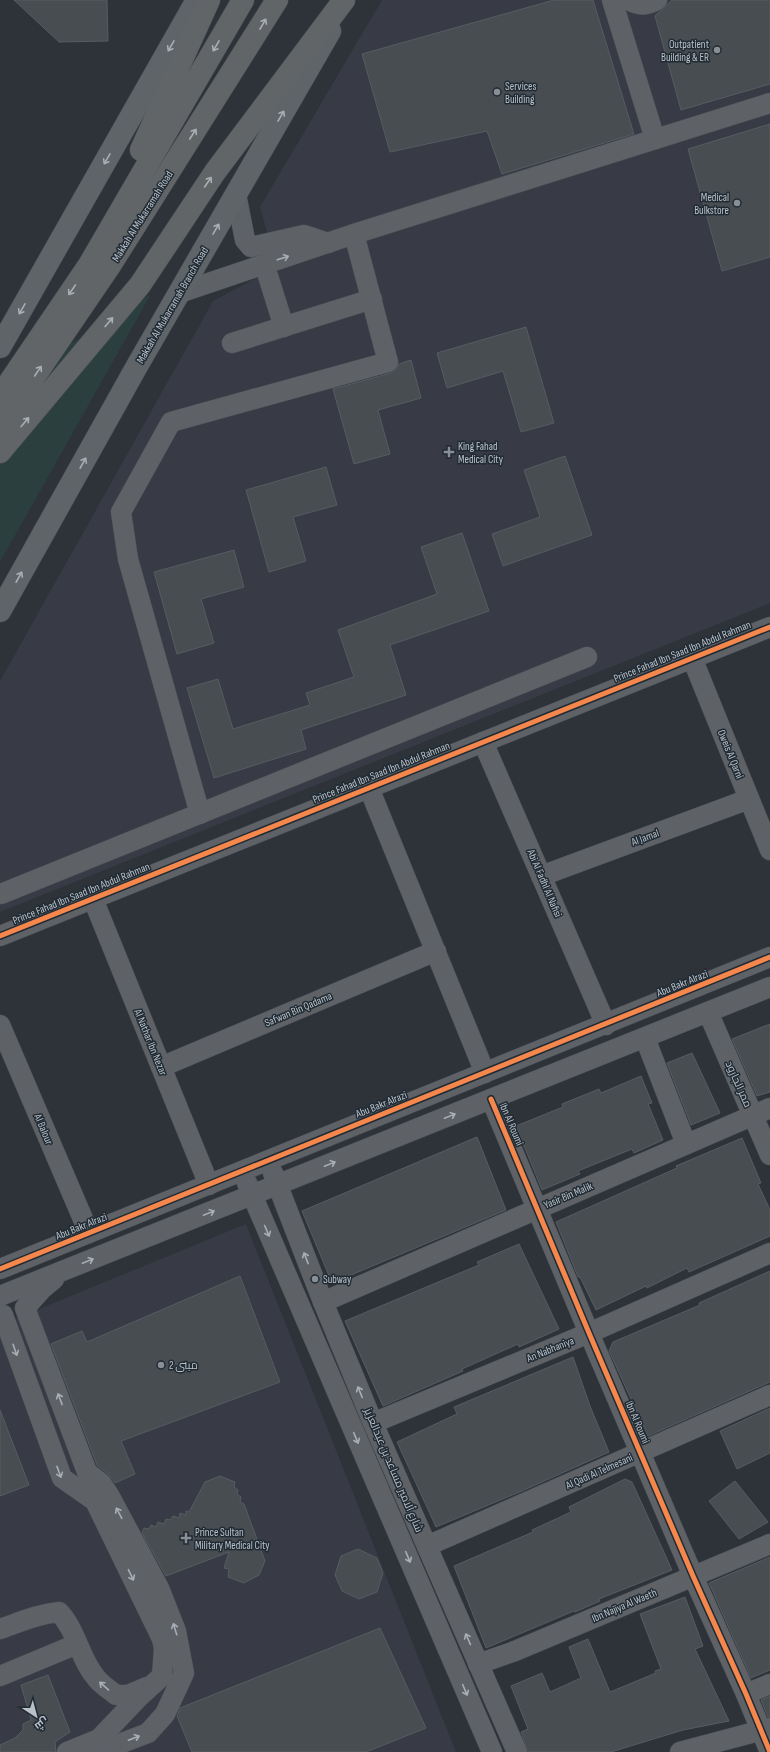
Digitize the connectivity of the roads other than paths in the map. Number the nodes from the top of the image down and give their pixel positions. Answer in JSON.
{"nodes":[{"id":1,"x":197,"y":0,"type":"edge"},
{"id":2,"x":209,"y":0,"type":"edge"},
{"id":3,"x":243,"y":0,"type":"edge"},
{"id":4,"x":277,"y":0,"type":"edge"},
{"id":5,"x":344,"y":0,"type":"edge"},
{"id":6,"x":348,"y":0,"type":"edge"},
{"id":7,"x":612,"y":0,"type":"edge"},
{"id":8,"x":628,"y":0,"type":"edge"},
{"id":9,"x":657,"y":0,"type":"edge"},
{"id":10,"x":770,"y":103,"type":"edge"},
{"id":11,"x":655,"y":139,"type":"junction"},
{"id":12,"x":236,"y":194,"type":"junction"},
{"id":13,"x":354,"y":234,"type":"junction"},
{"id":14,"x":328,"y":243,"type":"junction"},
{"id":15,"x":251,"y":246,"type":"junction"},
{"id":16,"x":89,"y":265,"type":"junction"},
{"id":17,"x":232,"y":275,"type":"junction"},
{"id":18,"x":268,"y":276,"type":"dead end"},
{"id":19,"x":179,"y":293,"type":"junction"},
{"id":20,"x":372,"y":299,"type":"junction"},
{"id":21,"x":284,"y":327,"type":"junction"},
{"id":22,"x":232,"y":343,"type":"dead end"},
{"id":23,"x":0,"y":347,"type":"edge"},
{"id":24,"x":0,"y":396,"type":"edge"},
{"id":25,"x":0,"y":427,"type":"edge"},
{"id":26,"x":0,"y":452,"type":"edge"},
{"id":27,"x":0,"y":611,"type":"edge"},
{"id":28,"x":770,"y":626,"type":"edge"},
{"id":29,"x":587,"y":657,"type":"dead end"},
{"id":30,"x":692,"y":658,"type":"junction"},
{"id":31,"x":483,"y":742,"type":"junction"},
{"id":32,"x":369,"y":788,"type":"junction"},
{"id":33,"x":749,"y":799,"type":"junction"},
{"id":34,"x":200,"y":814,"type":"junction"},
{"id":35,"x":770,"y":850,"type":"edge"},
{"id":36,"x":542,"y":876,"type":"junction"},
{"id":37,"x":1,"y":894,"type":"edge"},
{"id":38,"x":93,"y":898,"type":"junction"},
{"id":39,"x":0,"y":936,"type":"edge"},
{"id":40,"x":436,"y":951,"type":"junction"},
{"id":41,"x":770,"y":957,"type":"edge"},
{"id":42,"x":770,"y":987,"type":"edge"},
{"id":43,"x":708,"y":1012,"type":"junction"},
{"id":44,"x":606,"y":1025,"type":"junction"},
{"id":45,"x":2,"y":1033,"type":"edge"},
{"id":46,"x":645,"y":1038,"type":"junction"},
{"id":47,"x":161,"y":1067,"type":"junction"},
{"id":48,"x":485,"y":1073,"type":"junction"},
{"id":49,"x":491,"y":1099,"type":"junction"},
{"id":50,"x":762,"y":1112,"type":"edge"},
{"id":51,"x":686,"y":1144,"type":"junction"},
{"id":52,"x":770,"y":1156,"type":"edge"},
{"id":53,"x":268,"y":1161,"type":"junction"},
{"id":54,"x":242,"y":1172,"type":"junction"},
{"id":55,"x":209,"y":1185,"type":"junction"},
{"id":56,"x":278,"y":1185,"type":"junction"},
{"id":57,"x":252,"y":1196,"type":"junction"},
{"id":58,"x":538,"y":1208,"type":"junction"},
{"id":59,"x":89,"y":1233,"type":"junction"},
{"id":60,"x":770,"y":1253,"type":"edge"},
{"id":61,"x":0,"y":1269,"type":"edge"},
{"id":62,"x":65,"y":1270,"type":"junction"},
{"id":63,"x":0,"y":1296,"type":"edge"},
{"id":64,"x":323,"y":1302,"type":"junction"},
{"id":65,"x":0,"y":1315,"type":"edge"},
{"id":66,"x":589,"y":1333,"type":"junction"},
{"id":67,"x":770,"y":1395,"type":"edge"},
{"id":68,"x":373,"y":1422,"type":"junction"},
{"id":69,"x":640,"y":1452,"type":"junction"},
{"id":70,"x":770,"y":1544,"type":"edge"},
{"id":71,"x":427,"y":1546,"type":"junction"},
{"id":72,"x":693,"y":1576,"type":"junction"},
{"id":73,"x":0,"y":1629,"type":"edge"},
{"id":74,"x":77,"y":1644,"type":"junction"},
{"id":75,"x":478,"y":1664,"type":"junction"},
{"id":76,"x":0,"y":1676,"type":"edge"},
{"id":77,"x":162,"y":1676,"type":"junction"},
{"id":78,"x":770,"y":1684,"type":"edge"},
{"id":79,"x":746,"y":1694,"type":"junction"},
{"id":80,"x":496,"y":1706,"type":"junction"},
{"id":81,"x":476,"y":1716,"type":"junction"},
{"id":82,"x":766,"y":1729,"type":"edge"},
{"id":83,"x":66,"y":1752,"type":"edge"},
{"id":84,"x":98,"y":1752,"type":"edge"},
{"id":85,"x":492,"y":1752,"type":"edge"},
{"id":86,"x":517,"y":1752,"type":"edge"},
{"id":87,"x":680,"y":1752,"type":"edge"},
{"id":88,"x":770,"y":1752,"type":"edge"}],
"edges":[{"from":1,"to":23,"type":"main road","one_way":true},
{"from":2,"to":16,"type":"highway"},
{"from":3,"to":16,"type":"highway","name":"Makkah Al Mukarramah Road","one_way":true},
{"from":25,"to":4,"type":"highway","name":"Makkah Al Mukarramah Road","one_way":true},
{"from":26,"to":5,"type":"highway","one_way":true},
{"from":12,"to":6,"type":"main road","name":"Makkah Al Mukarramah Branch Road","one_way":true},
{"from":7,"to":11,"type":"street"},
{"from":8,"to":9,"type":"street"},
{"from":10,"to":11,"type":"street"},
{"from":11,"to":13,"type":"street"},
{"from":12,"to":15,"type":"street"},
{"from":19,"to":12,"type":"main road","name":"Makkah Al Mukarramah Branch Road","one_way":true},
{"from":13,"to":14,"type":"street"},
{"from":13,"to":20,"type":"street"},
{"from":14,"to":15,"type":"street"},
{"from":17,"to":14,"type":"street","one_way":true},
{"from":15,"to":17,"type":"street"},
{"from":16,"to":24,"type":"highway","name":"Makkah Al Mukarramah Road","one_way":true},
{"from":17,"to":19,"type":"street"},
{"from":18,"to":21,"type":"street"},
{"from":27,"to":19,"type":"main road","name":"Makkah Al Mukarramah Branch Road","one_way":true},
{"from":20,"to":21,"type":"street"},
{"from":20,"to":34,"type":"street"},
{"from":21,"to":22,"type":"street"},
{"from":28,"to":30,"type":"street","name":"Prince Fahad Ibn Saad Ibn Abdul Rahman"},
{"from":29,"to":34,"type":"street"},
{"from":30,"to":31,"type":"street","name":"Prince Fahad Ibn Saad Ibn Abdul Rahman"},
{"from":30,"to":33,"type":"street","name":"Oweis Al Qarni"},
{"from":31,"to":32,"type":"street","name":"Prince Fahad Ibn Saad Ibn Abdul Rahman"},
{"from":31,"to":36,"type":"street","name":"Abi Al Fadhl Al Nafisi"},
{"from":32,"to":38,"type":"street","name":"Prince Fahad Ibn Saad Ibn Abdul Rahman"},
{"from":32,"to":40,"type":"street"},
{"from":33,"to":35,"type":"street","name":"Oweis Al Qarni"},
{"from":33,"to":36,"type":"street","name":"Al Jamal"},
{"from":34,"to":37,"type":"street"},
{"from":36,"to":44,"type":"street","name":"Abi Al Fadhl Al Nafisi"},
{"from":38,"to":39,"type":"street","name":"Prince Fahad Ibn Saad Ibn Abdul Rahman"},
{"from":38,"to":47,"type":"street","name":"Al Nathar Ibn Nezar"},
{"from":40,"to":47,"type":"street","name":"Safwan Bin Qadama"},
{"from":40,"to":48,"type":"street"},
{"from":41,"to":44,"type":"street","name":"Abu Bakr Alrazi"},
{"from":42,"to":43,"type":"street"},
{"from":43,"to":46,"type":"street"},
{"from":43,"to":50,"type":"street","name":"ممر الجارود"},
{"from":44,"to":48,"type":"street","name":"Abu Bakr Alrazi"},
{"from":45,"to":59,"type":"street","name":"Al Balour"},
{"from":46,"to":49,"type":"street"},
{"from":46,"to":51,"type":"street"},
{"from":47,"to":55,"type":"street","name":"Al Nathar Ibn Nezar"},
{"from":48,"to":53,"type":"street","name":"Abu Bakr Alrazi"},
{"from":56,"to":49,"type":"street","one_way":true},
{"from":49,"to":58,"type":"street","name":"Ibn Al Roumi"},
{"from":50,"to":51,"type":"street","name":"Yasir Bin Malik"},
{"from":50,"to":52,"type":"street","name":"ممر الجارود"},
{"from":51,"to":58,"type":"street","name":"Yasir Bin Malik"},
{"from":53,"to":54,"type":"street","name":"Abu Bakr Alrazi"},
{"from":53,"to":56,"type":"street","name":"شارع ألامير مساعد بن عبدالعزيز"},
{"from":54,"to":55,"type":"street","name":"Abu Bakr Alrazi"},
{"from":54,"to":57,"type":"street"},
{"from":55,"to":59,"type":"street","name":"Abu Bakr Alrazi"},
{"from":56,"to":57,"type":"street"},
{"from":64,"to":56,"type":"street","name":"شارع ألامير مساعد بن عبدالعزيز","one_way":true},
{"from":62,"to":57,"type":"street","one_way":true},
{"from":57,"to":81,"type":"street","one_way":true},
{"from":58,"to":64,"type":"street","name":"Yasir Bin Malik"},
{"from":58,"to":66,"type":"street","name":"Ibn Al Roumi"},
{"from":59,"to":61,"type":"street","name":"Abu Bakr Alrazi"},
{"from":60,"to":66,"type":"street","name":"An Nabhaniya"},
{"from":62,"to":63,"type":"street"},
{"from":84,"to":62,"type":"street","one_way":true},
{"from":68,"to":64,"type":"street","name":"شارع ألامير مساعد بن عبدالعزيز","one_way":true},
{"from":65,"to":77,"type":"street","one_way":true},
{"from":66,"to":68,"type":"street","name":"An Nabhaniya"},
{"from":66,"to":69,"type":"street","name":"Ibn Al Roumi"},
{"from":67,"to":69,"type":"street","name":"Al Qadi Al Telmesani"},
{"from":68,"to":71,"type":"street","name":"شارع ألامير مساعد بن عبدالعزيز"},
{"from":69,"to":71,"type":"street","name":"Al Qadi Al Telmesani"},
{"from":69,"to":72,"type":"street","name":"Ibn Al Roumi"},
{"from":70,"to":72,"type":"street","name":"Ibn Najiya Al Waeth"},
{"from":75,"to":71,"type":"street","name":"شارع ألامير مساعد بن عبدالعزيز","one_way":true},
{"from":72,"to":75,"type":"street","name":"Ibn Najiya Al Waeth"},
{"from":72,"to":79,"type":"street","name":"Ibn Al Roumi"},
{"from":73,"to":74,"type":"street"},
{"from":74,"to":76,"type":"street"},
{"from":77,"to":74,"type":"street","one_way":true},
{"from":75,"to":80,"type":"street","name":"شارع ألامير مساعد بن عبدالعزيز"},
{"from":77,"to":83,"type":"street"},
{"from":78,"to":79,"type":"street"},
{"from":79,"to":82,"type":"street","name":"Ibn Al Roumi"},
{"from":80,"to":81,"type":"street"},
{"from":80,"to":86,"type":"street","name":"شارع ألامير مساعد بن عبدالعزيز"},
{"from":81,"to":85,"type":"street"},
{"from":82,"to":87,"type":"street"},
{"from":82,"to":88,"type":"street","name":"Ibn Al Roumi"}]}
